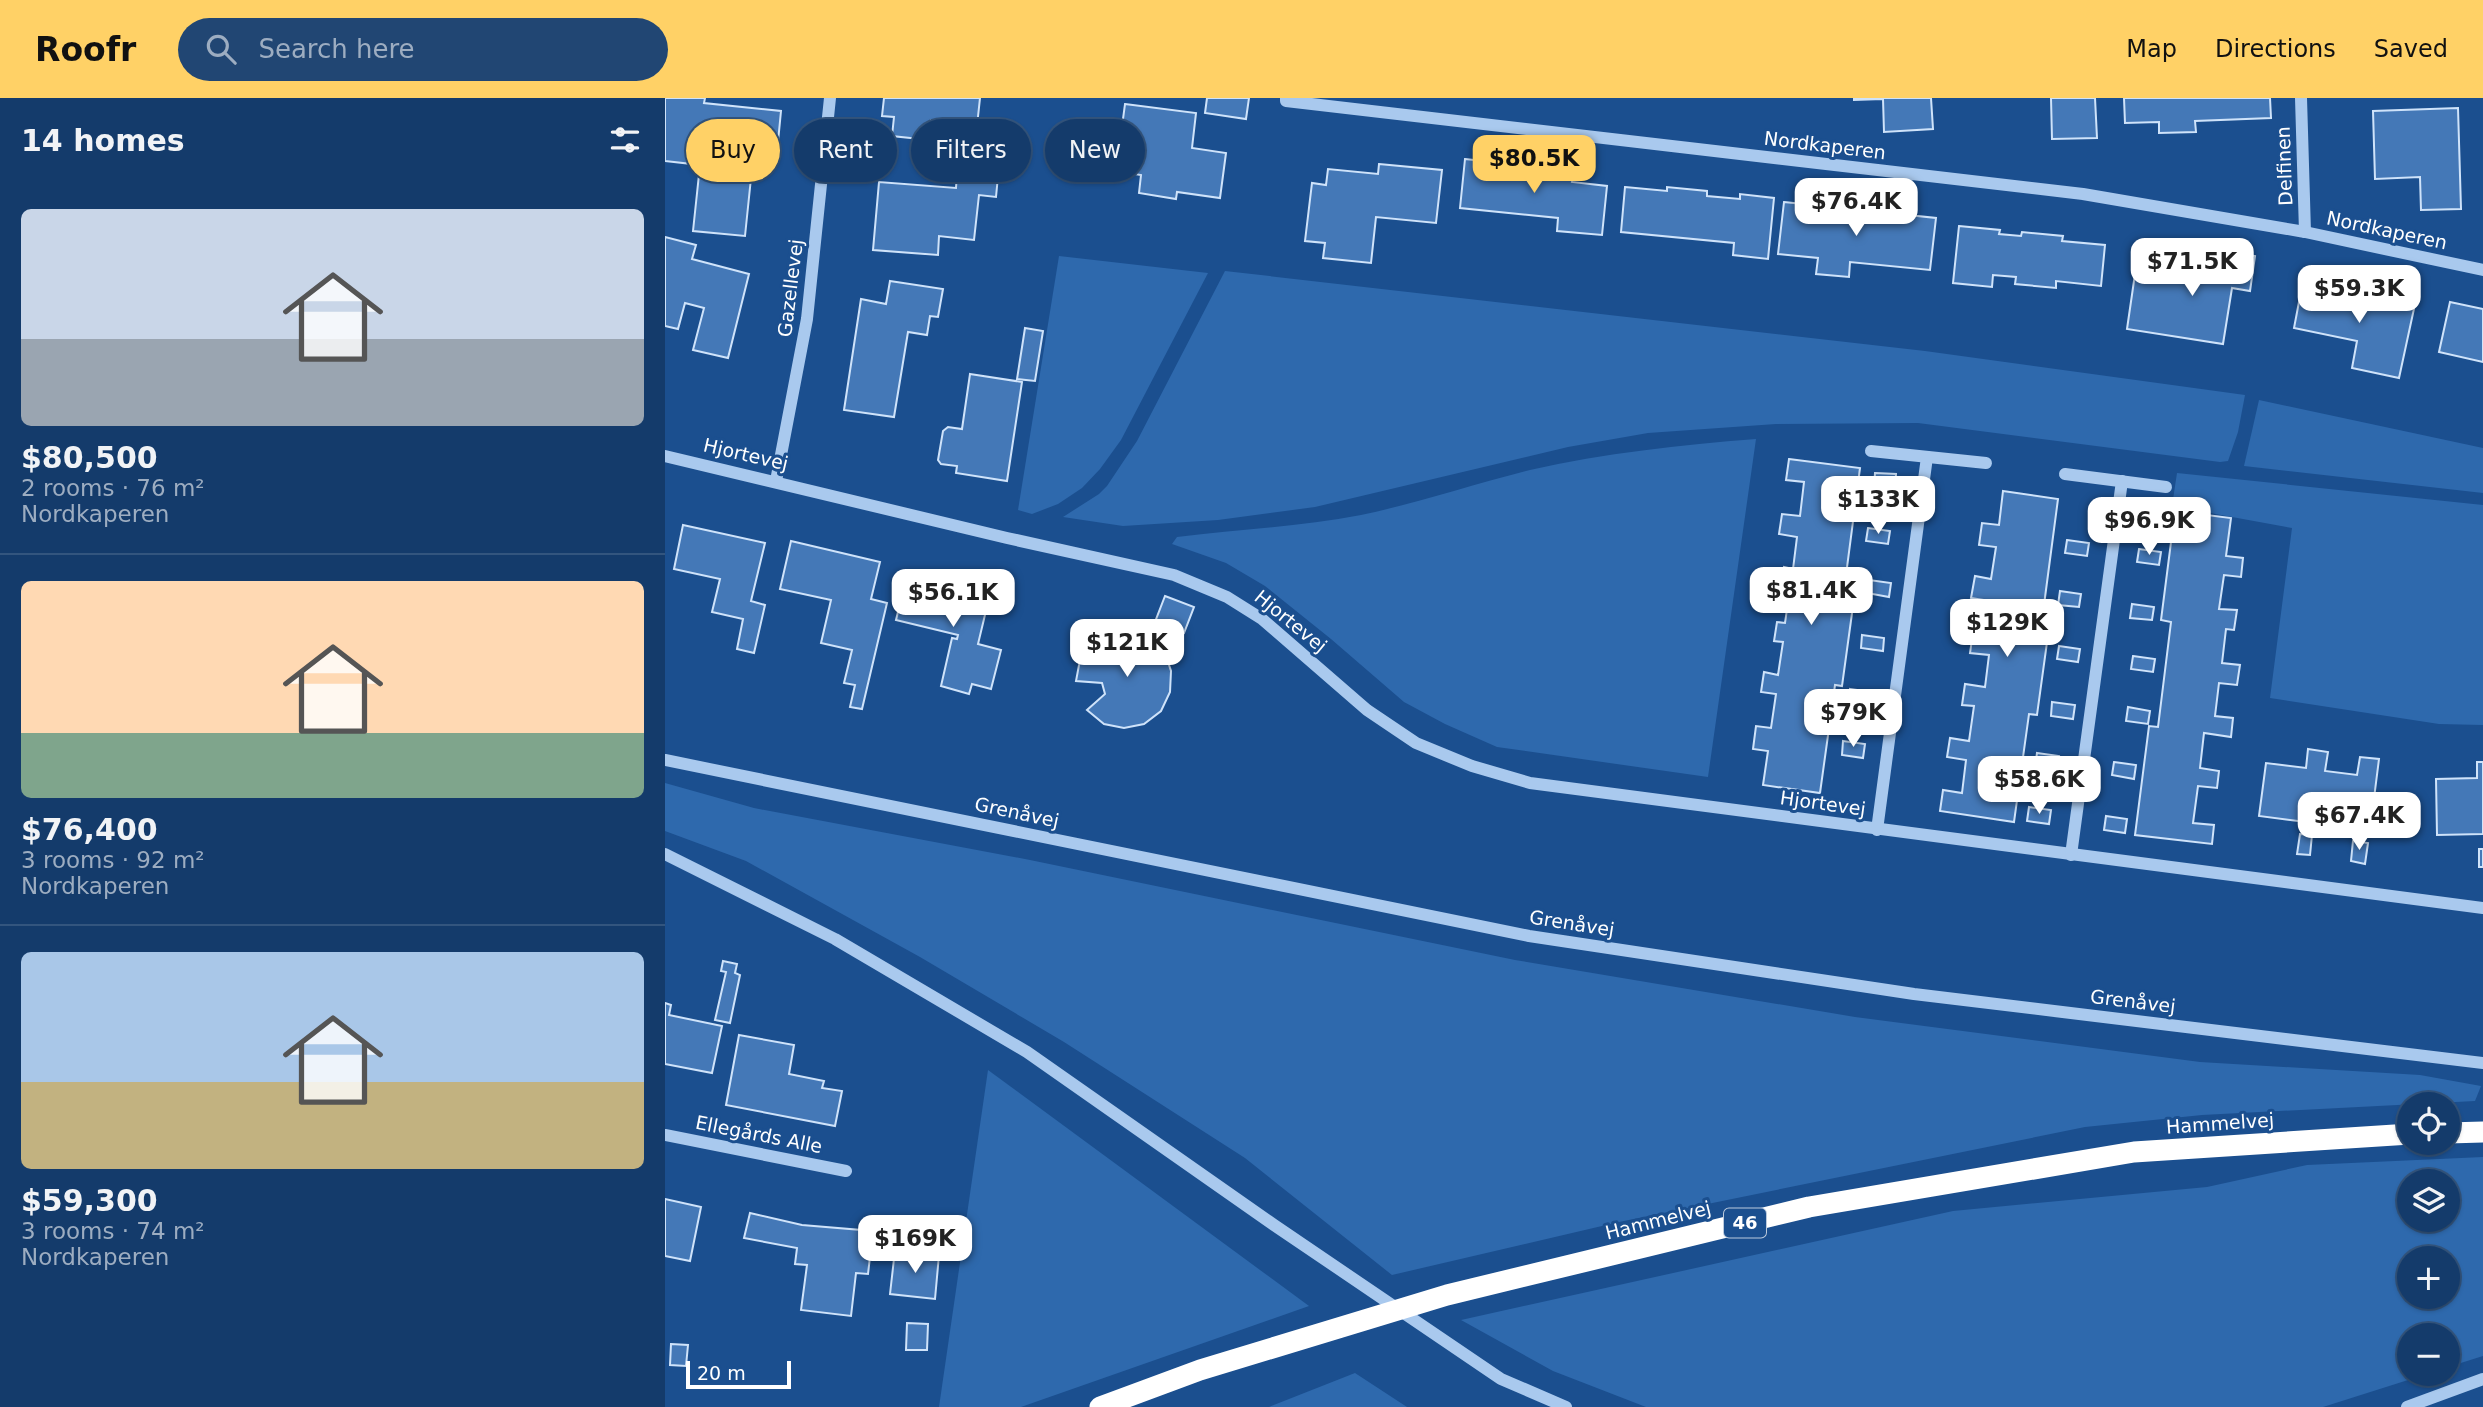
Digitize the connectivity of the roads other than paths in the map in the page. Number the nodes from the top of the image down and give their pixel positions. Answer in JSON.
{"nodes":[{"id":1,"x":830,"y":98,"type":"edge"},
{"id":2,"x":1286,"y":98,"type":"edge"},
{"id":3,"x":2301,"y":98,"type":"edge"},
{"id":4,"x":2305,"y":232,"type":"junction"},
{"id":5,"x":2483,"y":270,"type":"edge"},
{"id":6,"x":1871,"y":451,"type":"dead end"},
{"id":7,"x":665,"y":456,"type":"edge"},
{"id":8,"x":1927,"y":457,"type":"junction"},
{"id":9,"x":1986,"y":463,"type":"dead end"},
{"id":10,"x":2065,"y":474,"type":"dead end"},
{"id":11,"x":776,"y":481,"type":"junction"},
{"id":12,"x":2122,"y":481,"type":"junction"},
{"id":13,"x":2166,"y":487,"type":"dead end"},
{"id":14,"x":665,"y":760,"type":"edge"},
{"id":15,"x":1877,"y":830,"type":"junction"},
{"id":16,"x":665,"y":854,"type":"edge"},
{"id":17,"x":2071,"y":856,"type":"junction"},
{"id":18,"x":2483,"y":908,"type":"edge"},
{"id":19,"x":2483,"y":1063,"type":"edge"},
{"id":20,"x":2483,"y":1132,"type":"edge"},
{"id":21,"x":2460,"y":1133,"type":"edge"},
{"id":22,"x":665,"y":1135,"type":"edge"},
{"id":23,"x":2397,"y":1135,"type":"edge"},
{"id":24,"x":846,"y":1171,"type":"dead end"},
{"id":25,"x":2483,"y":1379,"type":"edge"},
{"id":26,"x":1100,"y":1407,"type":"edge"},
{"id":27,"x":1566,"y":1407,"type":"edge"},
{"id":28,"x":2407,"y":1407,"type":"edge"}],
"edges":[{"from":1,"to":11,"type":"street","name":"Gazellevej"},
{"from":2,"to":4,"type":"street","name":"Nordkaperen"},
{"from":3,"to":4,"type":"street","name":"Delfinen"},
{"from":4,"to":5,"type":"street","name":"Nordkaperen"},
{"from":6,"to":8,"type":"street"},
{"from":7,"to":11,"type":"street","name":"Hjortevej"},
{"from":8,"to":9,"type":"street"},
{"from":8,"to":15,"type":"street","name":"Hjortevej"},
{"from":10,"to":12,"type":"street"},
{"from":11,"to":15,"type":"street","name":"Hjortevej"},
{"from":12,"to":13,"type":"street"},
{"from":12,"to":17,"type":"street"},
{"from":14,"to":19,"type":"street","name":"Grenåvej"},
{"from":15,"to":17,"type":"street","name":"Hjortevej"},
{"from":16,"to":27,"type":"street"},
{"from":17,"to":18,"type":"street","name":"Hjortevej"},
{"from":20,"to":21,"type":"highway"},
{"from":22,"to":24,"type":"street","name":"Ellegårds Alle"},
{"from":23,"to":26,"type":"highway","name":"Hammelvej","number":"46"},
{"from":25,"to":28,"type":"street"}]}
